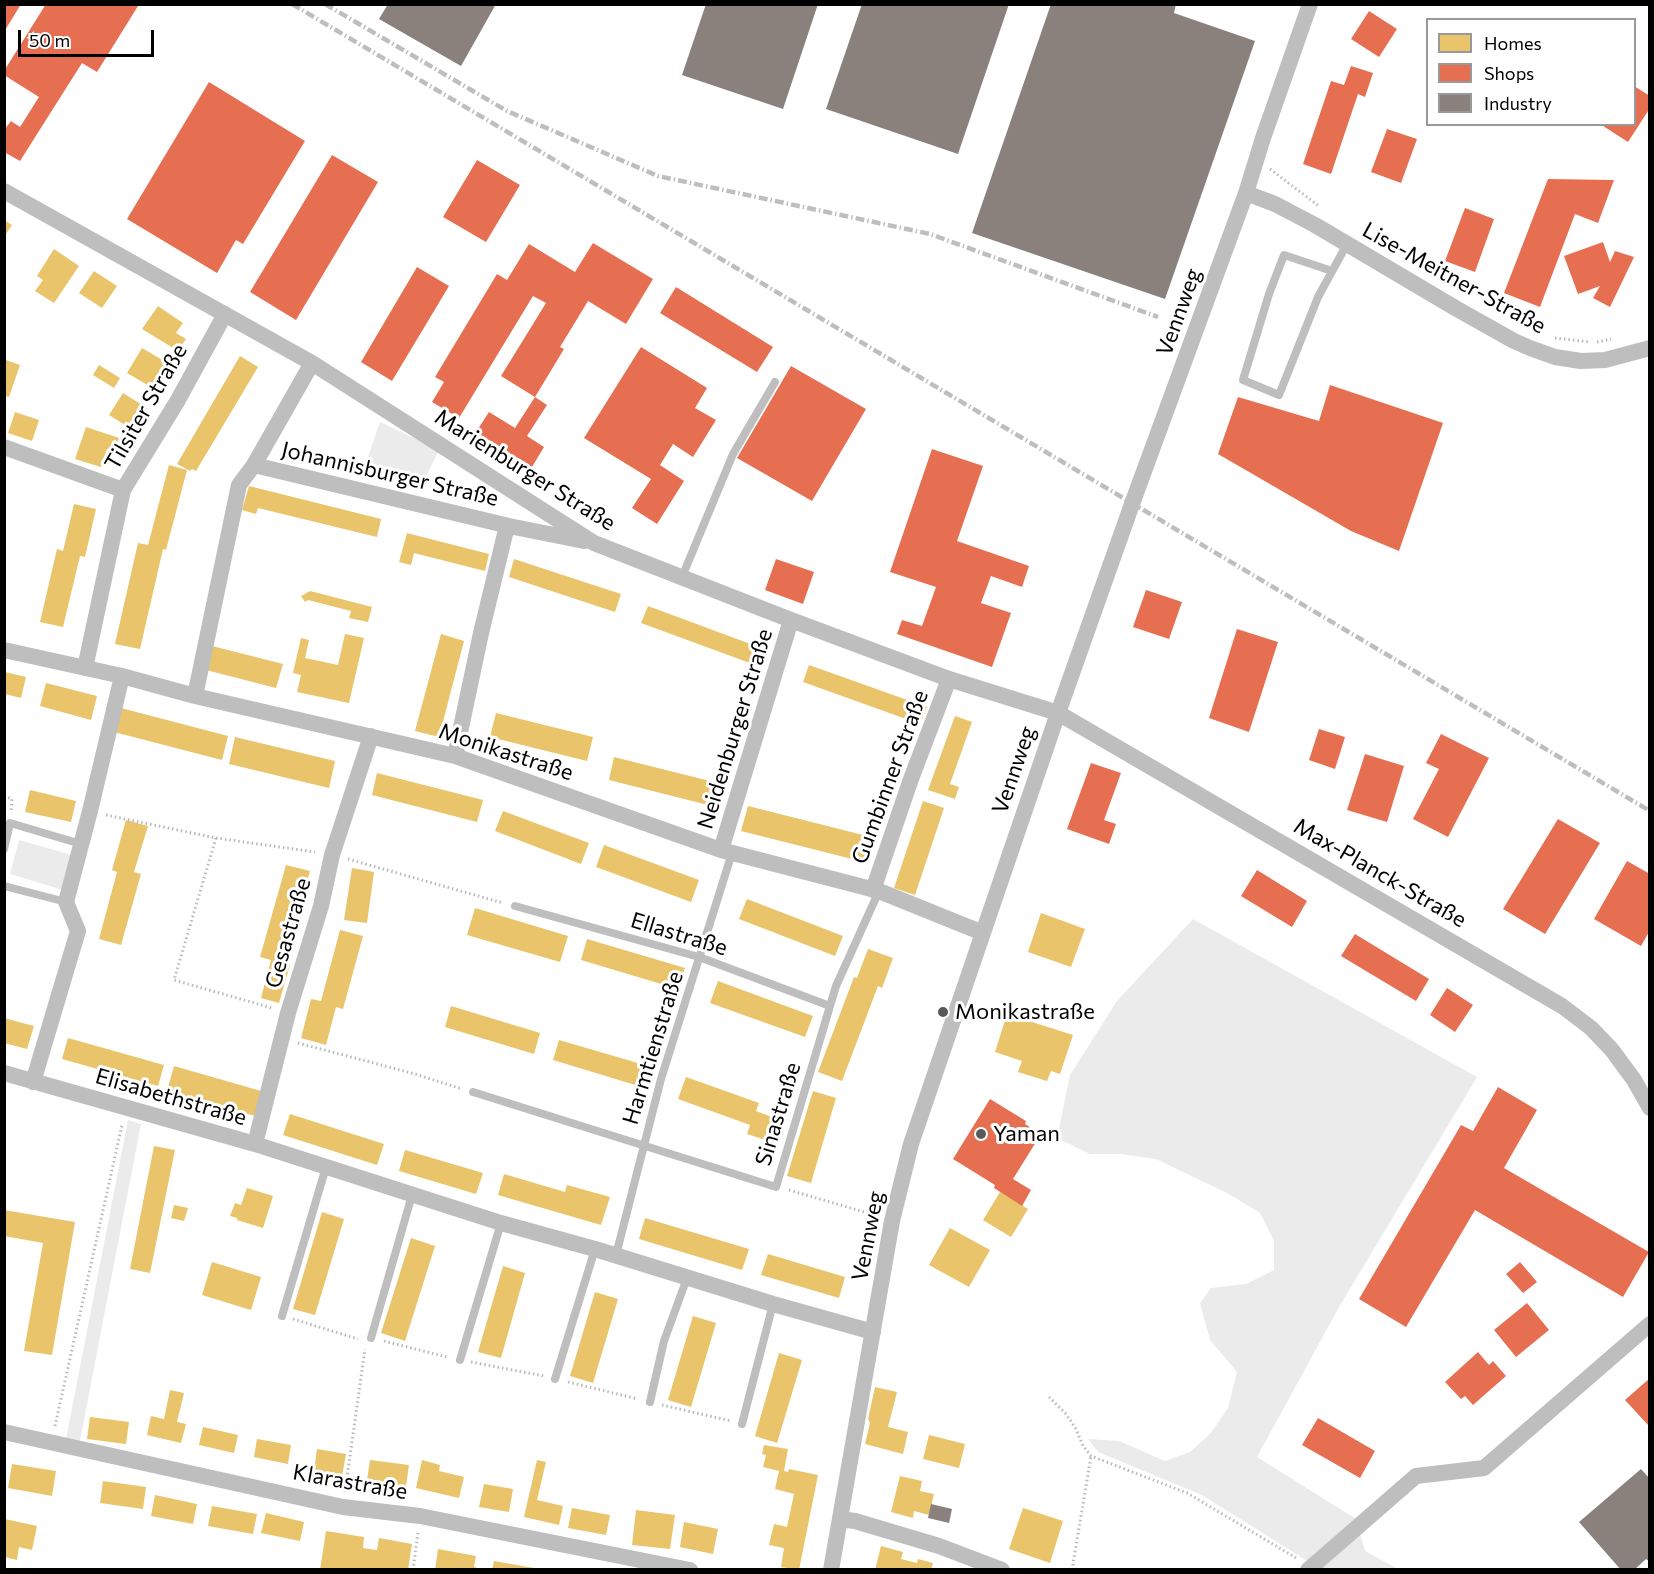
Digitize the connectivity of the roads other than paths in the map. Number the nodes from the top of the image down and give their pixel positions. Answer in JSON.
{"nodes":[{"id":1,"x":1310,"y":4,"type":"edge"},
{"id":2,"x":4,"y":191,"type":"edge"},
{"id":3,"x":1246,"y":193,"type":"junction"},
{"id":4,"x":1347,"y":244,"type":"junction"},
{"id":5,"x":1332,"y":271,"type":"junction"},
{"id":6,"x":225,"y":314,"type":"junction"},
{"id":7,"x":1650,"y":348,"type":"edge"},
{"id":8,"x":312,"y":363,"type":"junction"},
{"id":9,"x":775,"y":382,"type":"dead end"},
{"id":10,"x":4,"y":447,"type":"edge"},
{"id":11,"x":254,"y":465,"type":"junction"},
{"id":12,"x":123,"y":490,"type":"junction"},
{"id":13,"x":509,"y":526,"type":"junction"},
{"id":14,"x":594,"y":543,"type":"junction"},
{"id":15,"x":682,"y":577,"type":"junction"},
{"id":16,"x":791,"y":620,"type":"junction"},
{"id":17,"x":4,"y":650,"type":"edge"},
{"id":18,"x":85,"y":668,"type":"junction"},
{"id":19,"x":122,"y":676,"type":"junction"},
{"id":20,"x":949,"y":679,"type":"junction"},
{"id":21,"x":195,"y":696,"type":"junction"},
{"id":22,"x":1058,"y":713,"type":"junction"},
{"id":23,"x":371,"y":736,"type":"junction"},
{"id":24,"x":455,"y":756,"type":"junction"},
{"id":25,"x":81,"y":844,"type":"junction"},
{"id":26,"x":4,"y":849,"type":"edge"},
{"id":27,"x":727,"y":851,"type":"junction"},
{"id":28,"x":4,"y":886,"type":"edge"},
{"id":29,"x":876,"y":891,"type":"junction"},
{"id":30,"x":66,"y":902,"type":"junction"},
{"id":31,"x":515,"y":906,"type":"road end"},
{"id":32,"x":982,"y":933,"type":"junction"},
{"id":33,"x":699,"y":957,"type":"junction"},
{"id":34,"x":830,"y":1006,"type":"junction"},
{"id":35,"x":4,"y":1073,"type":"edge"},
{"id":36,"x":33,"y":1082,"type":"junction"},
{"id":37,"x":473,"y":1092,"type":"road end"},
{"id":38,"x":1650,"y":1108,"type":"edge"},
{"id":39,"x":255,"y":1144,"type":"junction"},
{"id":40,"x":643,"y":1146,"type":"junction"},
{"id":41,"x":326,"y":1167,"type":"junction"},
{"id":42,"x":412,"y":1195,"type":"junction"},
{"id":43,"x":501,"y":1223,"type":"junction"},
{"id":44,"x":595,"y":1249,"type":"junction"},
{"id":45,"x":616,"y":1255,"type":"junction"},
{"id":46,"x":687,"y":1278,"type":"junction"},
{"id":47,"x":773,"y":1304,"type":"junction"},
{"id":48,"x":282,"y":1316,"type":"road end"},
{"id":49,"x":1650,"y":1324,"type":"edge"},
{"id":50,"x":873,"y":1332,"type":"junction"},
{"id":51,"x":371,"y":1338,"type":"road end"},
{"id":52,"x":460,"y":1360,"type":"road end"},
{"id":53,"x":555,"y":1379,"type":"road end"},
{"id":54,"x":650,"y":1402,"type":"road end"},
{"id":55,"x":742,"y":1424,"type":"road end"},
{"id":56,"x":4,"y":1432,"type":"edge"},
{"id":57,"x":840,"y":1519,"type":"junction"},
{"id":58,"x":1310,"y":1568,"type":"edge"},
{"id":59,"x":690,"y":1569,"type":"edge"},
{"id":60,"x":831,"y":1569,"type":"edge"},
{"id":61,"x":1002,"y":1569,"type":"edge"}],
"edges":[{"from":1,"to":3,"type":"street","name":"Vennweg"},
{"from":2,"to":6,"type":"street","name":"Marienburger Straße"},
{"from":3,"to":4,"type":"street","name":"Lise-Meitner-Straße"},
{"from":3,"to":22,"type":"street","name":"Vennweg"},
{"from":4,"to":5,"type":"lane"},
{"from":4,"to":7,"type":"street","name":"Lise-Meitner-Straße"},
{"from":5,"to":5,"type":"lane"},
{"from":6,"to":8,"type":"street","name":"Marienburger Straße"},
{"from":6,"to":12,"type":"street","name":"Tilsiter Straße"},
{"from":8,"to":11,"type":"street","name":"Johannisburger Straße"},
{"from":8,"to":14,"type":"street","name":"Marienburger Straße"},
{"from":9,"to":15,"type":"lane"},
{"from":10,"to":12,"type":"street"},
{"from":11,"to":13,"type":"street","name":"Johannisburger Straße"},
{"from":11,"to":21,"type":"street"},
{"from":12,"to":18,"type":"street","name":"Tilsiter Straße"},
{"from":13,"to":14,"type":"street","name":"Johannisburger Straße"},
{"from":13,"to":24,"type":"street"},
{"from":14,"to":15,"type":"street","name":"Marienburger Straße"},
{"from":15,"to":16,"type":"street","name":"Marienburger Straße"},
{"from":16,"to":20,"type":"street","name":"Marienburger Straße"},
{"from":16,"to":27,"type":"street","name":"Neidenburger Straße"},
{"from":17,"to":18,"type":"street","name":"Monikastraße"},
{"from":18,"to":19,"type":"street","name":"Monikastraße"},
{"from":19,"to":21,"type":"street","name":"Monikastraße"},
{"from":19,"to":25,"type":"street"},
{"from":20,"to":22,"type":"street","name":"Marienburger Straße"},
{"from":20,"to":29,"type":"street","name":"Gumbinner Straße"},
{"from":21,"to":23,"type":"street","name":"Monikastraße"},
{"from":22,"to":32,"type":"street","name":"Vennweg"},
{"from":22,"to":38,"type":"street","name":"Max-Planck-Straße"},
{"from":23,"to":24,"type":"street","name":"Monikastraße"},
{"from":23,"to":39,"type":"street","name":"Gesastraße"},
{"from":24,"to":27,"type":"street","name":"Monikastraße"},
{"from":25,"to":26,"type":"lane"},
{"from":25,"to":30,"type":"street"},
{"from":27,"to":29,"type":"street","name":"Monikastraße"},
{"from":27,"to":33,"type":"lane","name":"Harmtienstraße"},
{"from":28,"to":30,"type":"lane"},
{"from":29,"to":32,"type":"street","name":"Monikastraße"},
{"from":29,"to":34,"type":"lane","name":"Sinastraße"},
{"from":30,"to":36,"type":"street"},
{"from":31,"to":33,"type":"lane","name":"Ellastraße"},
{"from":32,"to":50,"type":"street","name":"Vennweg"},
{"from":33,"to":34,"type":"lane","name":"Ellastraße"},
{"from":33,"to":40,"type":"lane","name":"Harmtienstraße"},
{"from":34,"to":40,"type":"lane","name":"Sinastraße"},
{"from":35,"to":36,"type":"street","name":"Elisabethstraße"},
{"from":36,"to":39,"type":"street","name":"Elisabethstraße"},
{"from":37,"to":40,"type":"lane","name":"Sinastraße"},
{"from":39,"to":41,"type":"street","name":"Elisabethstraße"},
{"from":40,"to":45,"type":"lane","name":"Harmtienstraße"},
{"from":41,"to":42,"type":"street","name":"Elisabethstraße"},
{"from":41,"to":48,"type":"lane"},
{"from":42,"to":43,"type":"street","name":"Elisabethstraße"},
{"from":42,"to":51,"type":"lane"},
{"from":43,"to":44,"type":"street","name":"Elisabethstraße"},
{"from":43,"to":52,"type":"lane"},
{"from":44,"to":45,"type":"street","name":"Elisabethstraße"},
{"from":44,"to":53,"type":"lane"},
{"from":45,"to":46,"type":"street","name":"Elisabethstraße"},
{"from":46,"to":47,"type":"street","name":"Elisabethstraße"},
{"from":46,"to":54,"type":"lane"},
{"from":47,"to":50,"type":"street","name":"Elisabethstraße"},
{"from":47,"to":55,"type":"lane"},
{"from":49,"to":58,"type":"street"},
{"from":50,"to":57,"type":"street","name":"Vennweg"},
{"from":56,"to":59,"type":"street","name":"Klarastraße"},
{"from":57,"to":60,"type":"street","name":"Vennweg"},
{"from":57,"to":61,"type":"street"}]}
